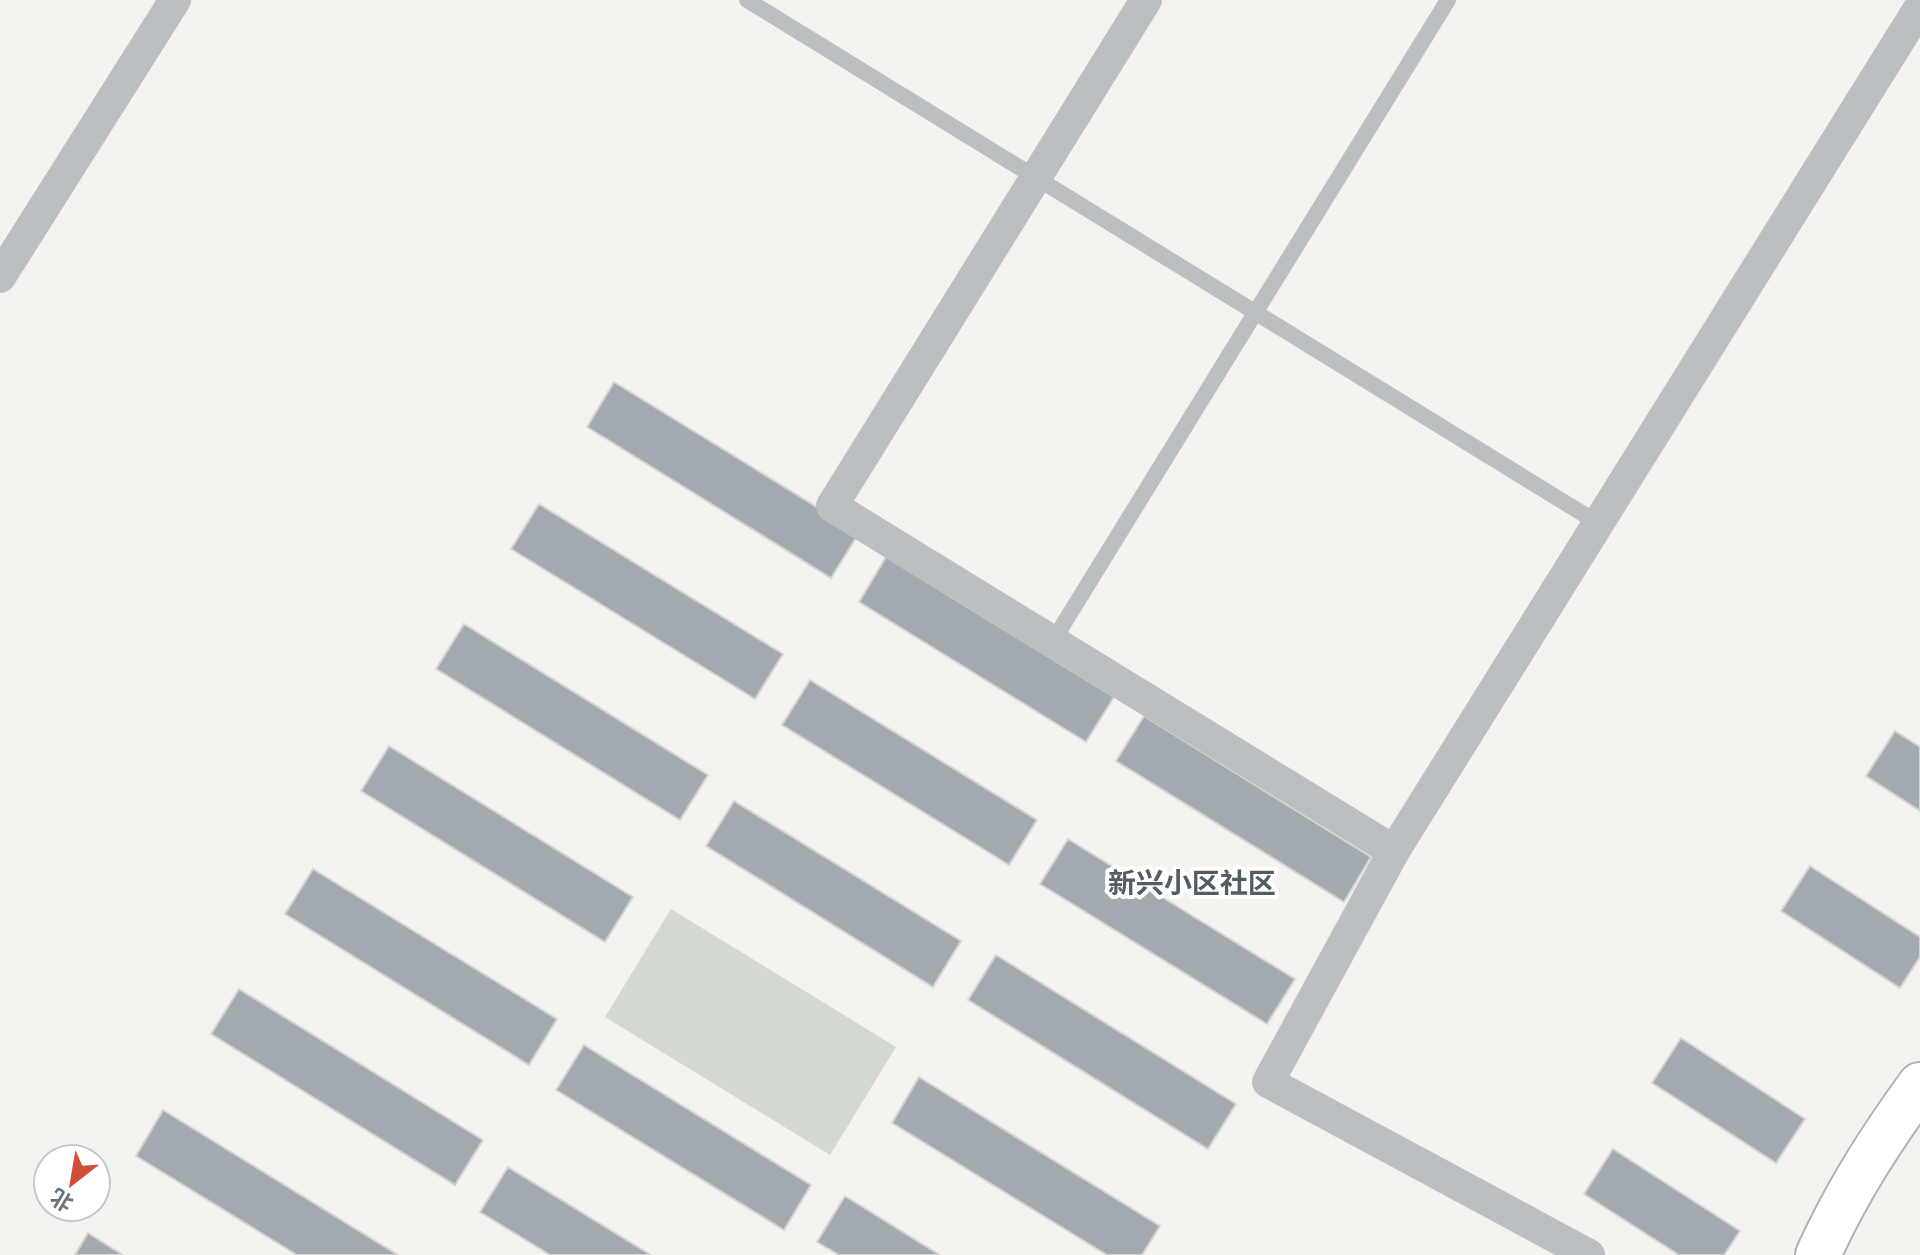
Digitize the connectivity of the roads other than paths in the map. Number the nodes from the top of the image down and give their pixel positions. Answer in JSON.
{"nodes":[{"id":1,"x":175,"y":0,"type":"edge"},
{"id":2,"x":747,"y":0,"type":"edge"},
{"id":3,"x":1146,"y":0,"type":"edge"},
{"id":4,"x":1448,"y":0,"type":"edge"},
{"id":5,"x":1920,"y":7,"type":"edge"},
{"id":6,"x":1037,"y":176,"type":"junction"},
{"id":7,"x":0,"y":277,"type":"edge"},
{"id":8,"x":1256,"y":312,"type":"junction"},
{"id":9,"x":1598,"y":523,"type":"junction"},
{"id":10,"x":1053,"y":641,"type":"junction"},
{"id":11,"x":1394,"y":851,"type":"junction"},
{"id":12,"x":1920,"y":1085,"type":"edge"},
{"id":13,"x":1589,"y":1255,"type":"edge"},
{"id":14,"x":1818,"y":1255,"type":"edge"}],
"edges":[{"from":1,"to":7,"type":"street"},
{"from":2,"to":6,"type":"lane"},
{"from":3,"to":6,"type":"street"},
{"from":4,"to":8,"type":"lane"},
{"from":5,"to":9,"type":"street"},
{"from":6,"to":8,"type":"lane"},
{"from":6,"to":10,"type":"street"},
{"from":8,"to":9,"type":"lane"},
{"from":8,"to":10,"type":"lane"},
{"from":9,"to":11,"type":"street"},
{"from":10,"to":11,"type":"street"},
{"from":11,"to":13,"type":"street"},
{"from":12,"to":14,"type":"street"}]}
